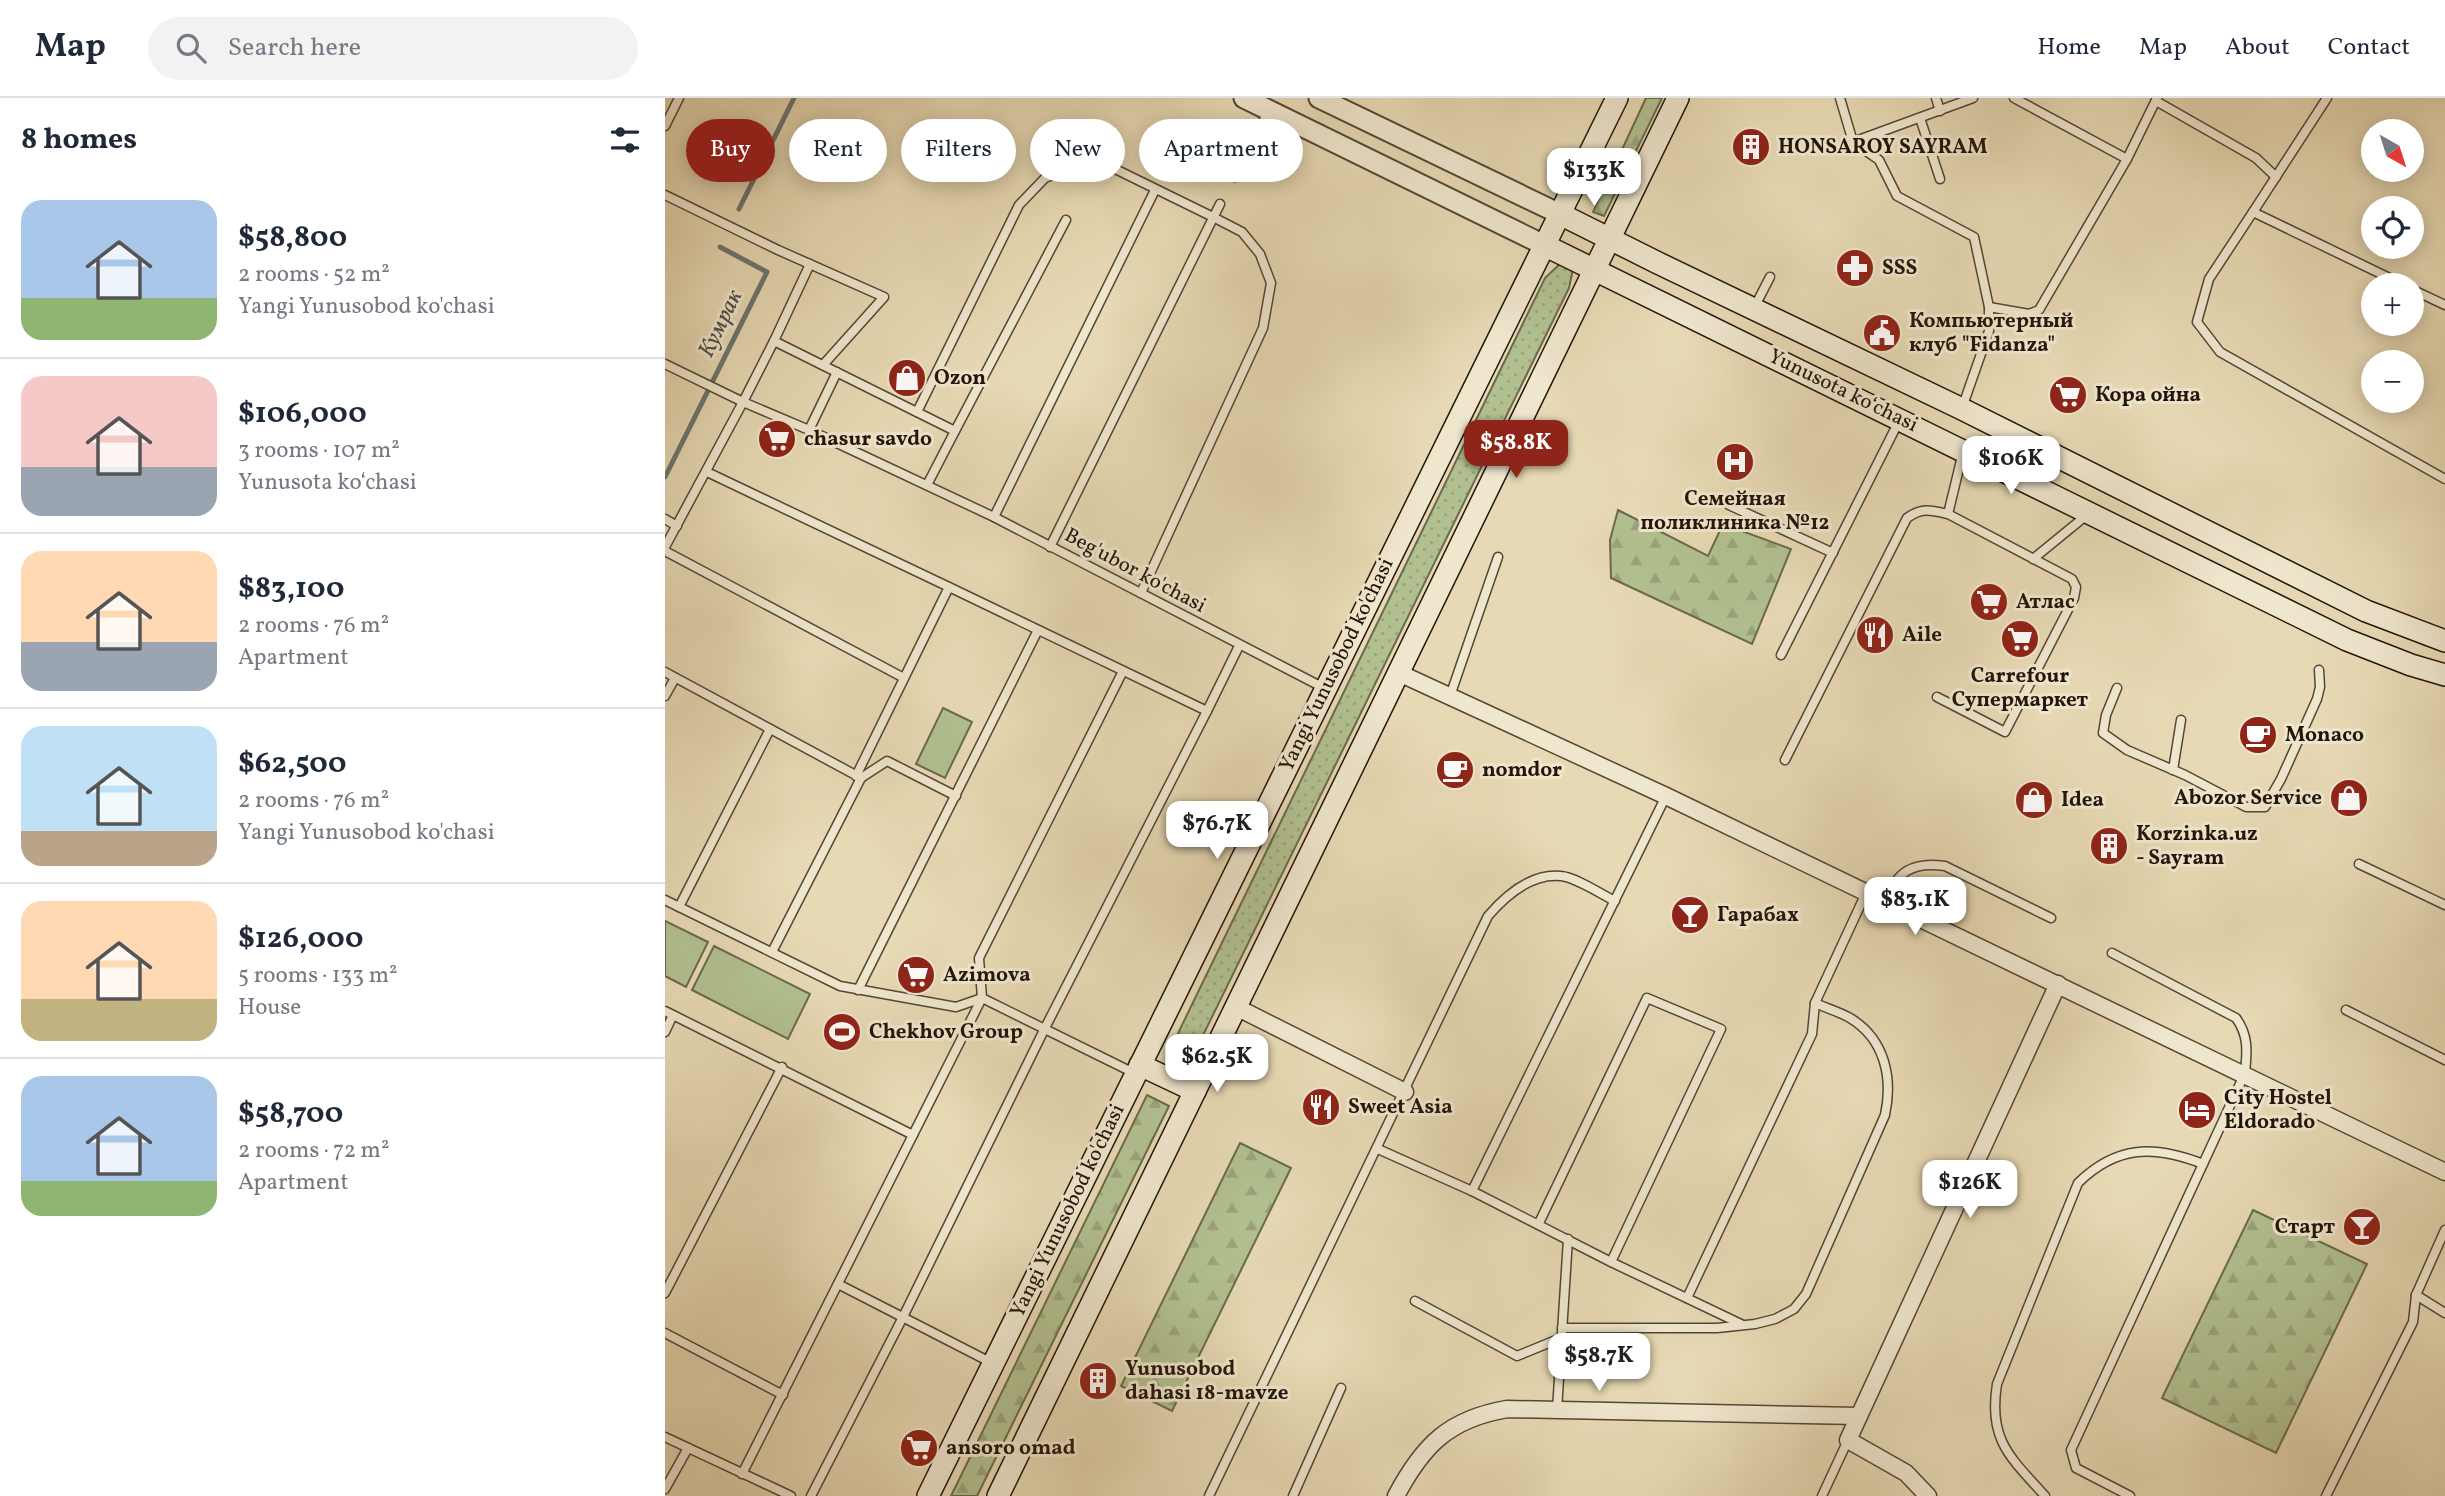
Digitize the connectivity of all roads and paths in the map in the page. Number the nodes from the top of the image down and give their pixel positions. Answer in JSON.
{"nodes":[{"id":1,"x":679,"y":98,"type":"edge"},
{"id":2,"x":1244,"y":98,"type":"edge"},
{"id":3,"x":1319,"y":98,"type":"edge"},
{"id":4,"x":1617,"y":98,"type":"edge"},
{"id":5,"x":1678,"y":98,"type":"edge"},
{"id":6,"x":1840,"y":98,"type":"edge"},
{"id":7,"x":1935,"y":98,"type":"edge"},
{"id":8,"x":1973,"y":98,"type":"edge"},
{"id":9,"x":2014,"y":98,"type":"edge"},
{"id":10,"x":2315,"y":98,"type":"edge"},
{"id":11,"x":2327,"y":98,"type":"edge"},
{"id":12,"x":2156,"y":100,"type":"edge"},
{"id":13,"x":2322,"y":107,"type":"junction"},
{"id":14,"x":1269,"y":110,"type":"junction"},
{"id":15,"x":1940,"y":111,"type":"junction"},
{"id":16,"x":1920,"y":118,"type":"junction"},
{"id":17,"x":1264,"y":119,"type":"edge"},
{"id":18,"x":665,"y":126,"type":"edge"},
{"id":19,"x":1853,"y":142,"type":"junction"},
{"id":20,"x":2127,"y":159,"type":"junction"},
{"id":21,"x":2276,"y":177,"type":"junction"},
{"id":22,"x":1940,"y":180,"type":"dead end"},
{"id":23,"x":1155,"y":190,"type":"junction"},
{"id":24,"x":665,"y":195,"type":"edge"},
{"id":25,"x":1220,"y":204,"type":"dead end"},
{"id":26,"x":2253,"y":212,"type":"junction"},
{"id":27,"x":1560,"y":214,"type":"junction"},
{"id":28,"x":1213,"y":217,"type":"junction"},
{"id":29,"x":1066,"y":220,"type":"dead end"},
{"id":30,"x":1610,"y":239,"type":"junction"},
{"id":31,"x":1544,"y":245,"type":"junction"},
{"id":32,"x":810,"y":264,"type":"junction"},
{"id":33,"x":1595,"y":270,"type":"junction"},
{"id":34,"x":2379,"y":273,"type":"edge"},
{"id":35,"x":1770,"y":276,"type":"dead end"},
{"id":36,"x":2424,"y":295,"type":"edge"},
{"id":37,"x":2445,"y":305,"type":"edge"},
{"id":38,"x":1989,"y":307,"type":"junction"},
{"id":39,"x":1753,"y":309,"type":"junction"},
{"id":40,"x":774,"y":341,"type":"junction"},
{"id":41,"x":665,"y":364,"type":"edge"},
{"id":42,"x":823,"y":365,"type":"junction"},
{"id":43,"x":837,"y":372,"type":"junction"},
{"id":44,"x":743,"y":402,"type":"junction"},
{"id":45,"x":1962,"y":409,"type":"junction"},
{"id":46,"x":917,"y":412,"type":"junction"},
{"id":47,"x":1900,"y":419,"type":"junction"},
{"id":48,"x":809,"y":430,"type":"junction"},
{"id":49,"x":955,"y":431,"type":"junction"},
{"id":50,"x":1964,"y":450,"type":"junction"},
{"id":51,"x":707,"y":472,"type":"junction"},
{"id":52,"x":2445,"y":479,"type":"edge"},
{"id":53,"x":927,"y":485,"type":"junction"},
{"id":54,"x":1729,"y":505,"type":"dead end"},
{"id":55,"x":2091,"y":512,"type":"junction"},
{"id":56,"x":1948,"y":514,"type":"junction"},
{"id":57,"x":994,"y":517,"type":"junction"},
{"id":58,"x":665,"y":519,"type":"edge"},
{"id":59,"x":677,"y":526,"type":"junction"},
{"id":60,"x":1050,"y":547,"type":"junction"},
{"id":61,"x":665,"y":549,"type":"edge"},
{"id":62,"x":1833,"y":553,"type":"junction"},
{"id":63,"x":1498,"y":557,"type":"dead end"},
{"id":64,"x":2033,"y":559,"type":"junction"},
{"id":65,"x":949,"y":587,"type":"junction"},
{"id":66,"x":1141,"y":593,"type":"junction"},
{"id":67,"x":1038,"y":630,"type":"junction"},
{"id":68,"x":2445,"y":641,"type":"edge"},
{"id":69,"x":1239,"y":646,"type":"junction"},
{"id":70,"x":1781,"y":655,"type":"dead end"},
{"id":71,"x":2319,"y":670,"type":"dead end"},
{"id":72,"x":1123,"y":671,"type":"junction"},
{"id":73,"x":665,"y":672,"type":"edge"},
{"id":74,"x":1399,"y":673,"type":"junction"},
{"id":75,"x":2445,"y":675,"type":"edge"},
{"id":76,"x":675,"y":678,"type":"junction"},
{"id":77,"x":904,"y":678,"type":"junction"},
{"id":78,"x":2117,"y":688,"type":"dead end"},
{"id":79,"x":1326,"y":689,"type":"junction"},
{"id":80,"x":665,"y":696,"type":"edge"},
{"id":81,"x":1450,"y":696,"type":"junction"},
{"id":82,"x":1937,"y":698,"type":"dead end"},
{"id":83,"x":1207,"y":711,"type":"junction"},
{"id":84,"x":2182,"y":720,"type":"dead end"},
{"id":85,"x":770,"y":729,"type":"junction"},
{"id":86,"x":1785,"y":760,"type":"dead end"},
{"id":87,"x":2173,"y":770,"type":"junction"},
{"id":88,"x":859,"y":777,"type":"junction"},
{"id":89,"x":956,"y":796,"type":"junction"},
{"id":90,"x":1666,"y":796,"type":"junction"},
{"id":91,"x":2359,"y":864,"type":"dead end"},
{"id":92,"x":1866,"y":893,"type":"junction"},
{"id":93,"x":665,"y":900,"type":"edge"},
{"id":94,"x":1615,"y":901,"type":"junction"},
{"id":95,"x":1884,"y":902,"type":"junction"},
{"id":96,"x":2445,"y":905,"type":"edge"},
{"id":97,"x":678,"y":907,"type":"junction"},
{"id":98,"x":2050,"y":918,"type":"dead end"},
{"id":99,"x":772,"y":953,"type":"junction"},
{"id":100,"x":2112,"y":953,"type":"dead end"},
{"id":101,"x":2058,"y":984,"type":"junction"},
{"id":102,"x":858,"y":990,"type":"junction"},
{"id":103,"x":982,"y":998,"type":"junction"},
{"id":104,"x":1815,"y":1003,"type":"junction"},
{"id":105,"x":1236,"y":1007,"type":"junction"},
{"id":106,"x":2346,"y":1010,"type":"dead end"},
{"id":107,"x":669,"y":1013,"type":"edge"},
{"id":108,"x":1045,"y":1028,"type":"junction"},
{"id":109,"x":665,"y":1032,"type":"edge"},
{"id":110,"x":2445,"y":1060,"type":"edge"},
{"id":111,"x":782,"y":1067,"type":"junction"},
{"id":112,"x":1138,"y":1070,"type":"junction"},
{"id":113,"x":2245,"y":1073,"type":"junction"},
{"id":114,"x":1195,"y":1091,"type":"junction"},
{"id":115,"x":1405,"y":1092,"type":"junction"},
{"id":116,"x":913,"y":1135,"type":"junction"},
{"id":117,"x":1378,"y":1149,"type":"junction"},
{"id":118,"x":2203,"y":1164,"type":"junction"},
{"id":119,"x":2445,"y":1172,"type":"edge"},
{"id":120,"x":1472,"y":1191,"type":"junction"},
{"id":121,"x":1539,"y":1223,"type":"junction"},
{"id":122,"x":2445,"y":1230,"type":"edge"},
{"id":123,"x":1568,"y":1239,"type":"junction"},
{"id":124,"x":1611,"y":1262,"type":"junction"},
{"id":125,"x":838,"y":1284,"type":"junction"},
{"id":126,"x":665,"y":1293,"type":"edge"},
{"id":127,"x":2416,"y":1294,"type":"junction"},
{"id":128,"x":1687,"y":1298,"type":"junction"},
{"id":129,"x":1415,"y":1301,"type":"dead end"},
{"id":130,"x":2445,"y":1313,"type":"edge"},
{"id":131,"x":903,"y":1317,"type":"junction"},
{"id":132,"x":1741,"y":1324,"type":"junction"},
{"id":133,"x":1562,"y":1328,"type":"junction"},
{"id":134,"x":665,"y":1333,"type":"edge"},
{"id":135,"x":1561,"y":1338,"type":"junction"},
{"id":136,"x":993,"y":1364,"type":"junction"},
{"id":137,"x":1341,"y":1388,"type":"dead end"},
{"id":138,"x":783,"y":1395,"type":"junction"},
{"id":139,"x":1557,"y":1410,"type":"junction"},
{"id":140,"x":1859,"y":1416,"type":"junction"},
{"id":141,"x":665,"y":1437,"type":"edge"},
{"id":142,"x":1848,"y":1440,"type":"junction"},
{"id":143,"x":688,"y":1448,"type":"junction"},
{"id":144,"x":742,"y":1474,"type":"junction"},
{"id":145,"x":665,"y":1489,"type":"edge"},
{"id":146,"x":791,"y":1496,"type":"edge"},
{"id":147,"x":811,"y":1496,"type":"edge"},
{"id":148,"x":929,"y":1496,"type":"edge"},
{"id":149,"x":998,"y":1496,"type":"edge"},
{"id":150,"x":1209,"y":1496,"type":"edge"},
{"id":151,"x":1293,"y":1496,"type":"edge"},
{"id":152,"x":1396,"y":1496,"type":"edge"},
{"id":153,"x":1822,"y":1496,"type":"edge"},
{"id":154,"x":1928,"y":1496,"type":"edge"},
{"id":155,"x":2045,"y":1496,"type":"edge"},
{"id":156,"x":2130,"y":1496,"type":"edge"},
{"id":157,"x":2326,"y":1496,"type":"edge"}],
"edges":[{"from":1,"to":18,"type":"lane"},
{"from":2,"to":14,"type":"street","name":"Yunusota koʻchasi"},
{"from":3,"to":27,"type":"street","name":"Yunusota koʻchasi"},
{"from":4,"to":27,"type":"main road","name":"Yangi Yunusobod ko'chasi"},
{"from":5,"to":30,"type":"main road"},
{"from":6,"to":19,"type":"lane"},
{"from":7,"to":15,"type":"lane"},
{"from":8,"to":15,"type":"lane"},
{"from":9,"to":20,"type":"lane"},
{"from":10,"to":13,"type":"lane"},
{"from":11,"to":13,"type":"lane"},
{"from":12,"to":20,"type":"lane"},
{"from":12,"to":21,"type":"lane"},
{"from":13,"to":21,"type":"lane"},
{"from":14,"to":17,"type":"lane"},
{"from":14,"to":31,"type":"street","name":"Yunusota koʻchasi"},
{"from":15,"to":16,"type":"lane"},
{"from":16,"to":19,"type":"lane"},
{"from":16,"to":22,"type":"lane"},
{"from":19,"to":38,"type":"lane"},
{"from":20,"to":38,"type":"lane"},
{"from":21,"to":26,"type":"lane"},
{"from":23,"to":28,"type":"lane"},
{"from":23,"to":46,"type":"lane"},
{"from":23,"to":57,"type":"lane"},
{"from":24,"to":32,"type":"lane"},
{"from":25,"to":28,"type":"lane"},
{"from":26,"to":34,"type":"lane"},
{"from":26,"to":52,"type":"lane"},
{"from":27,"to":30,"type":"main road","name":"Yunusota koʻchasi"},
{"from":27,"to":31,"type":"main road","name":"Yangi Yunusobod ko'chasi"},
{"from":28,"to":60,"type":"lane"},
{"from":28,"to":66,"type":"lane"},
{"from":29,"to":49,"type":"lane"},
{"from":30,"to":33,"type":"main road"},
{"from":30,"to":39,"type":"main road","name":"Yunusota koʻchasi"},
{"from":31,"to":33,"type":"main road","name":"Yunusota koʻchasi"},
{"from":31,"to":79,"type":"main road","name":"Yangi Yunusobod ko'chasi"},
{"from":32,"to":40,"type":"lane"},
{"from":32,"to":42,"type":"lane"},
{"from":33,"to":47,"type":"main road","name":"Yunusota koʻchasi"},
{"from":33,"to":74,"type":"main road"},
{"from":35,"to":39,"type":"lane"},
{"from":36,"to":37,"type":"lane"},
{"from":38,"to":45,"type":"lane"},
{"from":39,"to":45,"type":"main road","name":"Yunusota koʻchasi"},
{"from":40,"to":42,"type":"lane"},
{"from":40,"to":44,"type":"lane"},
{"from":41,"to":44,"type":"lane","name":"Beg'ubor ko'chasi"},
{"from":42,"to":43,"type":"lane"},
{"from":43,"to":46,"type":"lane"},
{"from":43,"to":48,"type":"lane"},
{"from":44,"to":48,"type":"lane","name":"Beg'ubor ko'chasi"},
{"from":44,"to":51,"type":"lane"},
{"from":45,"to":68,"type":"main road","name":"Yunusota koʻchasi"},
{"from":46,"to":49,"type":"lane"},
{"from":47,"to":50,"type":"main road","name":"Yunusota koʻchasi"},
{"from":47,"to":62,"type":"lane"},
{"from":48,"to":53,"type":"lane","name":"Beg'ubor ko'chasi"},
{"from":49,"to":53,"type":"lane"},
{"from":50,"to":55,"type":"main road","name":"Yunusota koʻchasi"},
{"from":50,"to":56,"type":"lane"},
{"from":51,"to":59,"type":"lane"},
{"from":51,"to":65,"type":"lane"},
{"from":53,"to":57,"type":"lane","name":"Beg'ubor ko'chasi"},
{"from":54,"to":62,"type":"lane"},
{"from":55,"to":64,"type":"lane"},
{"from":55,"to":75,"type":"main road","name":"Yunusota koʻchasi"},
{"from":56,"to":64,"type":"lane"},
{"from":56,"to":86,"type":"lane"},
{"from":57,"to":60,"type":"lane","name":"Beg'ubor ko'chasi"},
{"from":58,"to":59,"type":"lane"},
{"from":59,"to":61,"type":"lane"},
{"from":60,"to":66,"type":"lane","name":"Beg'ubor ko'chasi"},
{"from":61,"to":77,"type":"lane"},
{"from":62,"to":70,"type":"lane"},
{"from":63,"to":81,"type":"lane"},
{"from":64,"to":82,"type":"lane"},
{"from":65,"to":67,"type":"lane"},
{"from":65,"to":77,"type":"lane"},
{"from":66,"to":69,"type":"lane","name":"Beg'ubor ko'chasi"},
{"from":67,"to":72,"type":"lane"},
{"from":67,"to":89,"type":"lane"},
{"from":69,"to":79,"type":"lane","name":"Beg'ubor ko'chasi"},
{"from":69,"to":83,"type":"lane"},
{"from":71,"to":87,"type":"lane"},
{"from":72,"to":83,"type":"lane"},
{"from":72,"to":103,"type":"lane"},
{"from":73,"to":76,"type":"lane"},
{"from":74,"to":81,"type":"street"},
{"from":74,"to":105,"type":"main road"},
{"from":76,"to":80,"type":"lane"},
{"from":76,"to":85,"type":"lane"},
{"from":77,"to":88,"type":"lane"},
{"from":78,"to":87,"type":"lane"},
{"from":79,"to":112,"type":"main road","name":"Yangi Yunusobod ko'chasi"},
{"from":81,"to":90,"type":"street"},
{"from":83,"to":108,"type":"lane"},
{"from":84,"to":87,"type":"lane"},
{"from":85,"to":88,"type":"lane"},
{"from":85,"to":97,"type":"lane"},
{"from":88,"to":89,"type":"lane"},
{"from":88,"to":99,"type":"lane"},
{"from":89,"to":102,"type":"lane"},
{"from":90,"to":92,"type":"street"},
{"from":90,"to":94,"type":"lane"},
{"from":91,"to":96,"type":"lane"},
{"from":92,"to":95,"type":"street"},
{"from":92,"to":104,"type":"lane"},
{"from":93,"to":97,"type":"lane"},
{"from":94,"to":115,"type":"lane"},
{"from":94,"to":120,"type":"lane"},
{"from":95,"to":98,"type":"lane"},
{"from":95,"to":101,"type":"street"},
{"from":97,"to":99,"type":"lane"},
{"from":99,"to":102,"type":"lane"},
{"from":100,"to":113,"type":"lane"},
{"from":101,"to":113,"type":"street"},
{"from":101,"to":140,"type":"street"},
{"from":102,"to":103,"type":"lane"},
{"from":103,"to":108,"type":"lane"},
{"from":103,"to":116,"type":"lane"},
{"from":104,"to":128,"type":"lane"},
{"from":104,"to":132,"type":"lane"},
{"from":105,"to":114,"type":"main road"},
{"from":105,"to":115,"type":"street"},
{"from":106,"to":110,"type":"lane"},
{"from":107,"to":109,"type":"lane"},
{"from":107,"to":111,"type":"lane"},
{"from":108,"to":112,"type":"lane"},
{"from":108,"to":131,"type":"lane"},
{"from":111,"to":116,"type":"lane"},
{"from":111,"to":126,"type":"lane"},
{"from":112,"to":114,"type":"main road"},
{"from":112,"to":136,"type":"main road","name":"Yangi Yunusobod ko'chasi"},
{"from":113,"to":118,"type":"lane"},
{"from":113,"to":119,"type":"street"},
{"from":114,"to":149,"type":"main road"},
{"from":115,"to":117,"type":"lane"},
{"from":116,"to":125,"type":"lane"},
{"from":117,"to":120,"type":"lane"},
{"from":117,"to":150,"type":"lane"},
{"from":118,"to":155,"type":"lane"},
{"from":118,"to":156,"type":"lane"},
{"from":120,"to":121,"type":"lane"},
{"from":121,"to":123,"type":"lane"},
{"from":121,"to":124,"type":"lane"},
{"from":122,"to":127,"type":"lane"},
{"from":123,"to":124,"type":"lane"},
{"from":123,"to":133,"type":"lane"},
{"from":124,"to":128,"type":"lane"},
{"from":125,"to":131,"type":"lane"},
{"from":125,"to":138,"type":"lane"},
{"from":127,"to":130,"type":"lane"},
{"from":127,"to":157,"type":"lane"},
{"from":128,"to":132,"type":"lane"},
{"from":129,"to":135,"type":"lane"},
{"from":131,"to":136,"type":"lane"},
{"from":131,"to":147,"type":"lane"},
{"from":132,"to":133,"type":"lane"},
{"from":133,"to":135,"type":"lane"},
{"from":134,"to":138,"type":"lane"},
{"from":135,"to":139,"type":"lane"},
{"from":136,"to":148,"type":"main road","name":"Yangi Yunusobod ko'chasi"},
{"from":137,"to":151,"type":"lane"},
{"from":138,"to":144,"type":"lane"},
{"from":139,"to":140,"type":"street"},
{"from":139,"to":152,"type":"street"},
{"from":140,"to":142,"type":"street"},
{"from":141,"to":143,"type":"lane"},
{"from":142,"to":153,"type":"lane"},
{"from":142,"to":154,"type":"street"},
{"from":143,"to":144,"type":"lane"},
{"from":143,"to":145,"type":"lane"},
{"from":144,"to":146,"type":"lane"}]}
